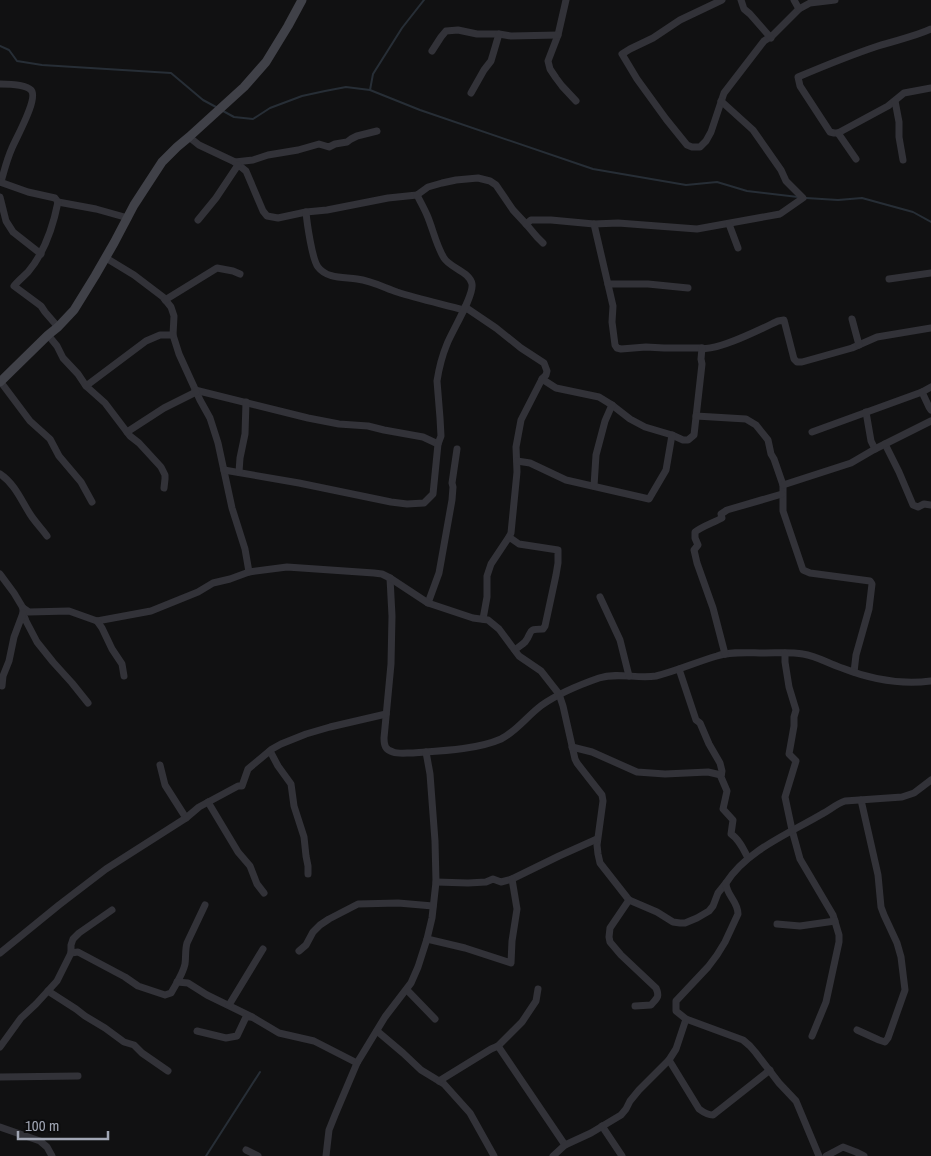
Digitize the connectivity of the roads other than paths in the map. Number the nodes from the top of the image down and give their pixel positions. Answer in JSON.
{"nodes":[{"id":1,"x":302,"y":0,"type":"edge"},
{"id":2,"x":566,"y":0,"type":"edge"},
{"id":3,"x":722,"y":0,"type":"edge"},
{"id":4,"x":741,"y":0,"type":"edge"},
{"id":5,"x":794,"y":0,"type":"edge"},
{"id":6,"x":835,"y":0,"type":"edge"},
{"id":7,"x":799,"y":9,"type":"junction"},
{"id":8,"x":931,"y":29,"type":"edge"},
{"id":9,"x":499,"y":34,"type":"junction"},
{"id":10,"x":558,"y":35,"type":"junction"},
{"id":11,"x":770,"y":38,"type":"junction"},
{"id":12,"x":432,"y":51,"type":"dead end"},
{"id":13,"x":0,"y":84,"type":"edge"},
{"id":14,"x":931,"y":88,"type":"edge"},
{"id":15,"x":471,"y":92,"type":"dead end"},
{"id":16,"x":576,"y":101,"type":"dead end"},
{"id":17,"x":721,"y":101,"type":"junction"},
{"id":18,"x":895,"y":101,"type":"junction"},
{"id":19,"x":377,"y":131,"type":"dead end"},
{"id":20,"x":838,"y":133,"type":"junction"},
{"id":21,"x":190,"y":137,"type":"junction"},
{"id":22,"x":856,"y":159,"type":"dead end"},
{"id":23,"x":903,"y":160,"type":"dead end"},
{"id":24,"x":237,"y":163,"type":"junction"},
{"id":25,"x":2,"y":183,"type":"edge"},
{"id":26,"x":417,"y":195,"type":"junction"},
{"id":27,"x":0,"y":197,"type":"edge"},
{"id":28,"x":58,"y":202,"type":"junction"},
{"id":29,"x":306,"y":212,"type":"junction"},
{"id":30,"x":128,"y":218,"type":"junction"},
{"id":31,"x":198,"y":220,"type":"dead end"},
{"id":32,"x":526,"y":224,"type":"junction"},
{"id":33,"x":594,"y":224,"type":"junction"},
{"id":34,"x":729,"y":224,"type":"junction"},
{"id":35,"x":543,"y":243,"type":"dead end"},
{"id":36,"x":738,"y":248,"type":"dead end"},
{"id":37,"x":41,"y":254,"type":"junction"},
{"id":38,"x":106,"y":258,"type":"junction"},
{"id":39,"x":240,"y":274,"type":"dead end"},
{"id":40,"x":931,"y":274,"type":"edge"},
{"id":41,"x":889,"y":279,"type":"dead end"},
{"id":42,"x":608,"y":284,"type":"junction"},
{"id":43,"x":688,"y":288,"type":"dead end"},
{"id":44,"x":165,"y":300,"type":"junction"},
{"id":45,"x":464,"y":308,"type":"junction"},
{"id":46,"x":852,"y":319,"type":"dead end"},
{"id":47,"x":58,"y":326,"type":"junction"},
{"id":48,"x":931,"y":328,"type":"edge"},
{"id":49,"x":48,"y":335,"type":"junction"},
{"id":50,"x":173,"y":335,"type":"junction"},
{"id":51,"x":859,"y":345,"type":"junction"},
{"id":52,"x":702,"y":348,"type":"junction"},
{"id":53,"x":1,"y":378,"type":"edge"},
{"id":54,"x":542,"y":379,"type":"junction"},
{"id":55,"x":86,"y":386,"type":"junction"},
{"id":56,"x":931,"y":387,"type":"edge"},
{"id":57,"x":196,"y":391,"type":"junction"},
{"id":58,"x":922,"y":392,"type":"junction"},
{"id":59,"x":246,"y":402,"type":"junction"},
{"id":60,"x":612,"y":405,"type":"junction"},
{"id":61,"x":931,"y":410,"type":"edge"},
{"id":62,"x":866,"y":412,"type":"junction"},
{"id":63,"x":696,"y":416,"type":"junction"},
{"id":64,"x":931,"y":421,"type":"edge"},
{"id":65,"x":127,"y":432,"type":"junction"},
{"id":66,"x":812,"y":432,"type":"dead end"},
{"id":67,"x":672,"y":435,"type":"junction"},
{"id":68,"x":438,"y":444,"type":"junction"},
{"id":69,"x":885,"y":444,"type":"junction"},
{"id":70,"x":457,"y":449,"type":"dead end"},
{"id":71,"x":875,"y":449,"type":"junction"},
{"id":72,"x":517,"y":461,"type":"junction"},
{"id":73,"x":224,"y":470,"type":"junction"},
{"id":74,"x":239,"y":472,"type":"junction"},
{"id":75,"x":0,"y":474,"type":"edge"},
{"id":76,"x":783,"y":485,"type":"junction"},
{"id":77,"x":594,"y":486,"type":"junction"},
{"id":78,"x":164,"y":488,"type":"dead end"},
{"id":79,"x":782,"y":494,"type":"junction"},
{"id":80,"x":92,"y":502,"type":"dead end"},
{"id":81,"x":931,"y":505,"type":"edge"},
{"id":82,"x":48,"y":536,"type":"dead end"},
{"id":83,"x":509,"y":537,"type":"junction"},
{"id":84,"x":249,"y":572,"type":"junction"},
{"id":85,"x":0,"y":574,"type":"edge"},
{"id":86,"x":390,"y":578,"type":"junction"},
{"id":87,"x":600,"y":597,"type":"dead end"},
{"id":88,"x":428,"y":603,"type":"junction"},
{"id":89,"x":23,"y":611,"type":"junction"},
{"id":90,"x":483,"y":619,"type":"junction"},
{"id":91,"x":97,"y":621,"type":"junction"},
{"id":92,"x":515,"y":650,"type":"junction"},
{"id":93,"x":785,"y":653,"type":"junction"},
{"id":94,"x":725,"y":654,"type":"junction"},
{"id":95,"x":679,"y":670,"type":"junction"},
{"id":96,"x":854,"y":672,"type":"junction"},
{"id":97,"x":124,"y":676,"type":"dead end"},
{"id":98,"x":629,"y":676,"type":"junction"},
{"id":99,"x":931,"y":681,"type":"edge"},
{"id":100,"x":2,"y":686,"type":"dead end"},
{"id":101,"x":559,"y":694,"type":"junction"},
{"id":102,"x":88,"y":703,"type":"dead end"},
{"id":103,"x":386,"y":714,"type":"junction"},
{"id":104,"x":572,"y":747,"type":"junction"},
{"id":105,"x":270,"y":751,"type":"junction"},
{"id":106,"x":426,"y":752,"type":"junction"},
{"id":107,"x":160,"y":766,"type":"dead end"},
{"id":108,"x":721,"y":775,"type":"junction"},
{"id":109,"x":931,"y":780,"type":"edge"},
{"id":110,"x":861,"y":800,"type":"junction"},
{"id":111,"x":208,"y":802,"type":"junction"},
{"id":112,"x":186,"y":818,"type":"junction"},
{"id":113,"x":792,"y":830,"type":"junction"},
{"id":114,"x":597,"y":839,"type":"junction"},
{"id":115,"x":748,"y":858,"type":"junction"},
{"id":116,"x":308,"y":874,"type":"dead end"},
{"id":117,"x":512,"y":879,"type":"junction"},
{"id":118,"x":436,"y":882,"type":"junction"},
{"id":119,"x":726,"y":883,"type":"junction"},
{"id":120,"x":264,"y":893,"type":"dead end"},
{"id":121,"x":629,"y":900,"type":"junction"},
{"id":122,"x":205,"y":904,"type":"dead end"},
{"id":123,"x":433,"y":906,"type":"junction"},
{"id":124,"x":112,"y":910,"type":"dead end"},
{"id":125,"x":835,"y":920,"type":"junction"},
{"id":126,"x":777,"y":924,"type":"dead end"},
{"id":127,"x":427,"y":939,"type":"junction"},
{"id":128,"x":264,"y":949,"type":"dead end"},
{"id":129,"x":299,"y":951,"type":"dead end"},
{"id":130,"x":0,"y":953,"type":"edge"},
{"id":131,"x":71,"y":954,"type":"junction"},
{"id":132,"x":177,"y":982,"type":"junction"},
{"id":133,"x":538,"y":989,"type":"dead end"},
{"id":134,"x":407,"y":990,"type":"junction"},
{"id":135,"x":48,"y":991,"type":"junction"},
{"id":136,"x":229,"y":1005,"type":"junction"},
{"id":137,"x":635,"y":1006,"type":"dead end"},
{"id":138,"x":252,"y":1017,"type":"junction"},
{"id":139,"x":434,"y":1019,"type":"dead end"},
{"id":140,"x":686,"y":1019,"type":"junction"},
{"id":141,"x":858,"y":1030,"type":"dead end"},
{"id":142,"x":197,"y":1031,"type":"dead end"},
{"id":143,"x":377,"y":1031,"type":"junction"},
{"id":144,"x":812,"y":1036,"type":"dead end"},
{"id":145,"x":498,"y":1046,"type":"junction"},
{"id":146,"x":0,"y":1047,"type":"edge"},
{"id":147,"x":669,"y":1060,"type":"junction"},
{"id":148,"x":357,"y":1063,"type":"junction"},
{"id":149,"x":770,"y":1070,"type":"junction"},
{"id":150,"x":168,"y":1071,"type":"dead end"},
{"id":151,"x":78,"y":1076,"type":"dead end"},
{"id":152,"x":0,"y":1077,"type":"edge"},
{"id":153,"x":439,"y":1081,"type":"junction"},
{"id":154,"x":602,"y":1126,"type":"junction"},
{"id":155,"x":0,"y":1128,"type":"edge"},
{"id":156,"x":565,"y":1145,"type":"junction"},
{"id":157,"x":246,"y":1150,"type":"dead end"},
{"id":158,"x":52,"y":1156,"type":"edge"},
{"id":159,"x":258,"y":1156,"type":"edge"},
{"id":160,"x":327,"y":1156,"type":"edge"},
{"id":161,"x":494,"y":1156,"type":"edge"},
{"id":162,"x":552,"y":1156,"type":"edge"},
{"id":163,"x":622,"y":1156,"type":"edge"},
{"id":164,"x":818,"y":1156,"type":"edge"},
{"id":165,"x":826,"y":1156,"type":"edge"},
{"id":166,"x":864,"y":1156,"type":"edge"}],
"edges":[{"from":1,"to":21,"type":"street"},
{"from":2,"to":10,"type":"street"},
{"from":3,"to":17,"type":"street"},
{"from":4,"to":11,"type":"street"},
{"from":5,"to":7,"type":"street"},
{"from":6,"to":7,"type":"street"},
{"from":7,"to":11,"type":"street"},
{"from":8,"to":20,"type":"street"},
{"from":9,"to":10,"type":"street"},
{"from":9,"to":12,"type":"street"},
{"from":9,"to":15,"type":"street"},
{"from":10,"to":16,"type":"street"},
{"from":11,"to":17,"type":"street"},
{"from":13,"to":25,"type":"street"},
{"from":14,"to":18,"type":"street"},
{"from":17,"to":34,"type":"street"},
{"from":18,"to":20,"type":"street"},
{"from":18,"to":23,"type":"street"},
{"from":19,"to":24,"type":"street"},
{"from":20,"to":22,"type":"street"},
{"from":21,"to":24,"type":"street"},
{"from":21,"to":30,"type":"street"},
{"from":24,"to":29,"type":"street"},
{"from":24,"to":31,"type":"street"},
{"from":25,"to":27,"type":"street"},
{"from":25,"to":28,"type":"street"},
{"from":26,"to":29,"type":"street"},
{"from":26,"to":32,"type":"street"},
{"from":26,"to":45,"type":"street"},
{"from":27,"to":37,"type":"street"},
{"from":28,"to":30,"type":"street"},
{"from":28,"to":37,"type":"street"},
{"from":29,"to":45,"type":"street"},
{"from":30,"to":38,"type":"street"},
{"from":32,"to":33,"type":"street"},
{"from":32,"to":35,"type":"street"},
{"from":33,"to":34,"type":"street"},
{"from":33,"to":42,"type":"street"},
{"from":34,"to":36,"type":"street"},
{"from":37,"to":47,"type":"street"},
{"from":38,"to":44,"type":"street"},
{"from":38,"to":47,"type":"street"},
{"from":39,"to":44,"type":"street"},
{"from":40,"to":41,"type":"street"},
{"from":42,"to":43,"type":"street"},
{"from":42,"to":52,"type":"street"},
{"from":44,"to":50,"type":"street"},
{"from":45,"to":54,"type":"street"},
{"from":45,"to":68,"type":"street"},
{"from":46,"to":51,"type":"street"},
{"from":47,"to":49,"type":"street"},
{"from":48,"to":51,"type":"street"},
{"from":49,"to":53,"type":"street"},
{"from":49,"to":55,"type":"street"},
{"from":50,"to":55,"type":"street"},
{"from":50,"to":57,"type":"street"},
{"from":51,"to":52,"type":"street"},
{"from":52,"to":63,"type":"street"},
{"from":53,"to":80,"type":"street"},
{"from":54,"to":60,"type":"street"},
{"from":54,"to":72,"type":"street"},
{"from":55,"to":65,"type":"street"},
{"from":56,"to":58,"type":"street"},
{"from":57,"to":59,"type":"street"},
{"from":57,"to":65,"type":"street"},
{"from":57,"to":73,"type":"street"},
{"from":58,"to":61,"type":"street"},
{"from":58,"to":62,"type":"street"},
{"from":59,"to":68,"type":"street"},
{"from":59,"to":74,"type":"street"},
{"from":60,"to":67,"type":"street"},
{"from":60,"to":77,"type":"street"},
{"from":62,"to":66,"type":"street"},
{"from":62,"to":71,"type":"street"},
{"from":63,"to":67,"type":"street"},
{"from":63,"to":76,"type":"street"},
{"from":64,"to":69,"type":"street"},
{"from":65,"to":78,"type":"street"},
{"from":67,"to":77,"type":"street"},
{"from":68,"to":74,"type":"street"},
{"from":69,"to":71,"type":"street"},
{"from":69,"to":81,"type":"street"},
{"from":70,"to":88,"type":"street"},
{"from":71,"to":76,"type":"street"},
{"from":72,"to":77,"type":"street"},
{"from":72,"to":83,"type":"street"},
{"from":73,"to":74,"type":"street"},
{"from":73,"to":84,"type":"street"},
{"from":75,"to":82,"type":"street"},
{"from":76,"to":79,"type":"street"},
{"from":79,"to":94,"type":"street"},
{"from":79,"to":96,"type":"street"},
{"from":83,"to":90,"type":"street"},
{"from":83,"to":92,"type":"street"},
{"from":84,"to":86,"type":"street"},
{"from":84,"to":91,"type":"street"},
{"from":85,"to":89,"type":"street"},
{"from":86,"to":88,"type":"street"},
{"from":86,"to":103,"type":"street"},
{"from":87,"to":98,"type":"street"},
{"from":88,"to":90,"type":"street"},
{"from":89,"to":91,"type":"street"},
{"from":89,"to":100,"type":"street"},
{"from":89,"to":102,"type":"street"},
{"from":90,"to":92,"type":"street"},
{"from":91,"to":97,"type":"street"},
{"from":92,"to":101,"type":"street"},
{"from":93,"to":94,"type":"street"},
{"from":93,"to":96,"type":"street"},
{"from":93,"to":113,"type":"street"},
{"from":94,"to":95,"type":"street"},
{"from":95,"to":98,"type":"street"},
{"from":95,"to":108,"type":"street"},
{"from":96,"to":99,"type":"street"},
{"from":98,"to":101,"type":"street"},
{"from":101,"to":104,"type":"street"},
{"from":101,"to":106,"type":"street"},
{"from":103,"to":105,"type":"street"},
{"from":103,"to":106,"type":"street"},
{"from":104,"to":108,"type":"street"},
{"from":104,"to":114,"type":"street"},
{"from":105,"to":111,"type":"street"},
{"from":105,"to":116,"type":"street"},
{"from":106,"to":118,"type":"street"},
{"from":107,"to":112,"type":"street"},
{"from":108,"to":115,"type":"street"},
{"from":109,"to":110,"type":"street"},
{"from":110,"to":113,"type":"street"},
{"from":110,"to":141,"type":"street"},
{"from":111,"to":112,"type":"street"},
{"from":111,"to":120,"type":"street"},
{"from":112,"to":130,"type":"street"},
{"from":113,"to":115,"type":"street"},
{"from":113,"to":125,"type":"street"},
{"from":114,"to":117,"type":"street"},
{"from":114,"to":121,"type":"street"},
{"from":115,"to":119,"type":"street"},
{"from":117,"to":118,"type":"street"},
{"from":117,"to":127,"type":"street"},
{"from":118,"to":123,"type":"street"},
{"from":119,"to":121,"type":"street"},
{"from":119,"to":140,"type":"street"},
{"from":121,"to":137,"type":"street"},
{"from":122,"to":132,"type":"street"},
{"from":123,"to":127,"type":"street"},
{"from":123,"to":129,"type":"street"},
{"from":124,"to":131,"type":"street"},
{"from":125,"to":126,"type":"street"},
{"from":125,"to":144,"type":"street"},
{"from":127,"to":134,"type":"street"},
{"from":128,"to":136,"type":"street"},
{"from":131,"to":132,"type":"street"},
{"from":131,"to":135,"type":"street"},
{"from":132,"to":136,"type":"street"},
{"from":133,"to":145,"type":"street"},
{"from":134,"to":139,"type":"street"},
{"from":134,"to":143,"type":"street"},
{"from":135,"to":146,"type":"street"},
{"from":135,"to":150,"type":"street"},
{"from":136,"to":138,"type":"street"},
{"from":138,"to":142,"type":"street"},
{"from":138,"to":148,"type":"street"},
{"from":140,"to":147,"type":"street"},
{"from":140,"to":149,"type":"street"},
{"from":143,"to":148,"type":"street"},
{"from":143,"to":153,"type":"street"},
{"from":145,"to":153,"type":"street"},
{"from":145,"to":156,"type":"street"},
{"from":147,"to":149,"type":"street"},
{"from":147,"to":154,"type":"street"},
{"from":148,"to":160,"type":"street"},
{"from":149,"to":164,"type":"street"},
{"from":151,"to":152,"type":"street"},
{"from":153,"to":161,"type":"street"},
{"from":154,"to":156,"type":"street"},
{"from":154,"to":163,"type":"street"},
{"from":155,"to":158,"type":"street"},
{"from":156,"to":162,"type":"street"},
{"from":157,"to":159,"type":"street"},
{"from":165,"to":166,"type":"street"}]}
